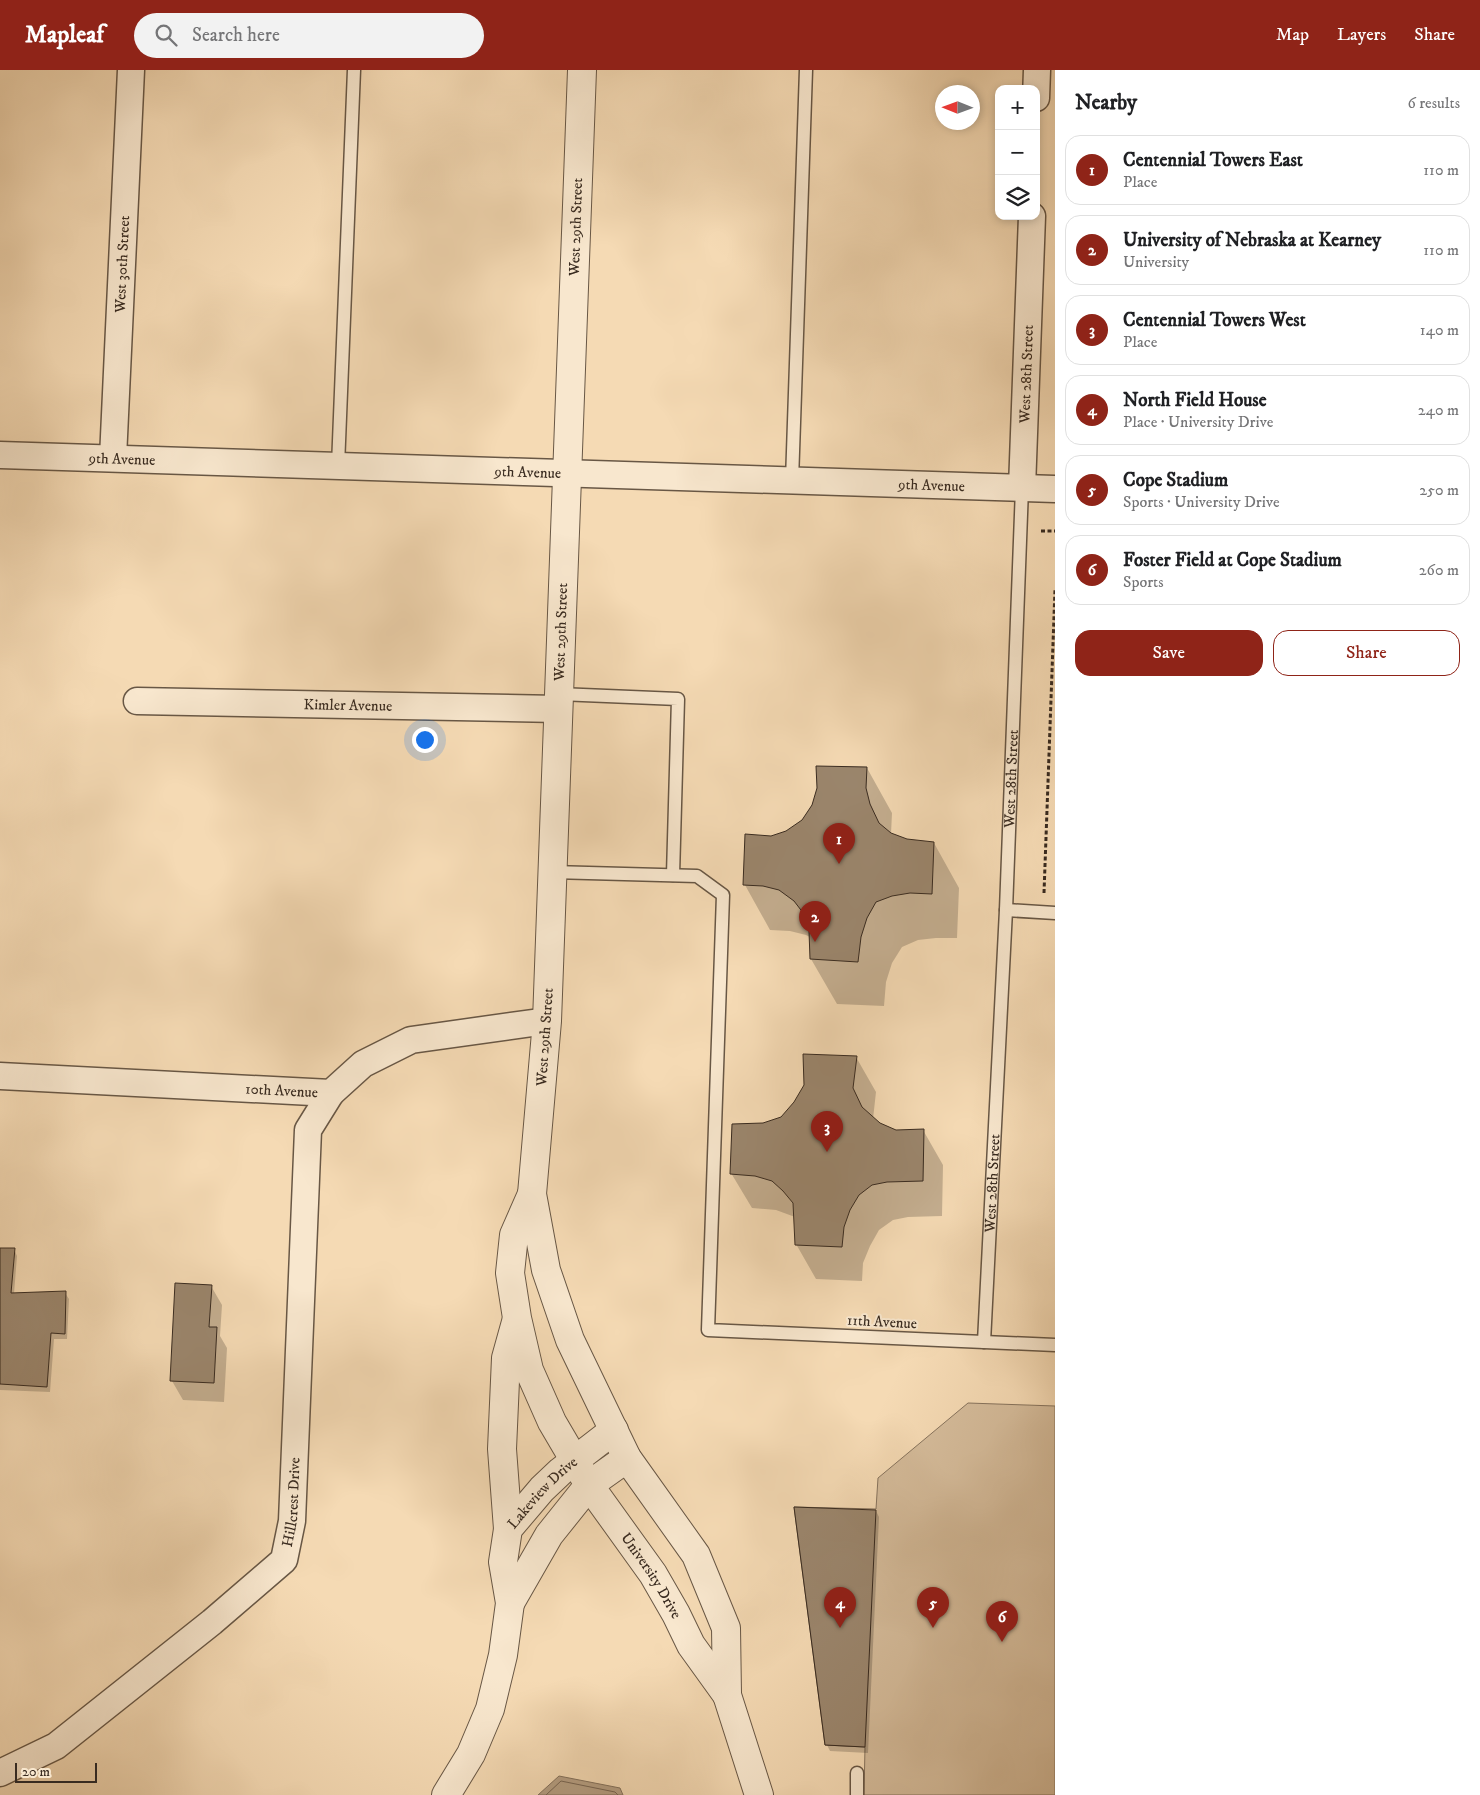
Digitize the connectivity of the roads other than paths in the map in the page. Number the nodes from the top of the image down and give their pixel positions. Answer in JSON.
{"nodes":[{"id":1,"x":131,"y":70,"type":"edge"},
{"id":2,"x":354,"y":70,"type":"edge"},
{"id":3,"x":582,"y":70,"type":"edge"},
{"id":4,"x":806,"y":70,"type":"edge"},
{"id":5,"x":1037,"y":70,"type":"edge"},
{"id":6,"x":1036,"y":85,"type":"edge"},
{"id":7,"x":1032,"y":220,"type":"edge"},
{"id":8,"x":0,"y":454,"type":"edge"},
{"id":9,"x":113,"y":458,"type":"junction"},
{"id":10,"x":338,"y":466,"type":"junction"},
{"id":11,"x":567,"y":473,"type":"junction"},
{"id":12,"x":792,"y":481,"type":"junction"},
{"id":13,"x":1022,"y":488,"type":"junction"},
{"id":14,"x":1055,"y":489,"type":"edge"},
{"id":15,"x":137,"y":701,"type":"dead end"},
{"id":16,"x":559,"y":702,"type":"junction"},
{"id":17,"x":552,"y":872,"type":"junction"},
{"id":18,"x":673,"y":875,"type":"junction"},
{"id":19,"x":1006,"y":910,"type":"junction"},
{"id":20,"x":1055,"y":913,"type":"edge"},
{"id":21,"x":547,"y":1021,"type":"junction"},
{"id":22,"x":0,"y":1076,"type":"edge"},
{"id":23,"x":331,"y":1093,"type":"junction"},
{"id":24,"x":532,"y":1194,"type":"junction"},
{"id":25,"x":517,"y":1318,"type":"junction"},
{"id":26,"x":984,"y":1342,"type":"junction"},
{"id":27,"x":1055,"y":1345,"type":"edge"},
{"id":28,"x":614,"y":1430,"type":"junction"},
{"id":29,"x":628,"y":1458,"type":"junction"},
{"id":30,"x":575,"y":1460,"type":"junction"},
{"id":31,"x":589,"y":1485,"type":"junction"},
{"id":32,"x":508,"y":1529,"type":"junction"},
{"id":33,"x":510,"y":1603,"type":"junction"},
{"id":34,"x":727,"y":1695,"type":"junction"},
{"id":35,"x":857,"y":1772,"type":"dead end"},
{"id":36,"x":0,"y":1774,"type":"edge"},
{"id":37,"x":446,"y":1795,"type":"edge"},
{"id":38,"x":759,"y":1795,"type":"edge"},
{"id":39,"x":857,"y":1795,"type":"edge"}],
"edges":[{"from":1,"to":9,"type":"street","name":"West 30th Street"},
{"from":2,"to":10,"type":"lane"},
{"from":3,"to":11,"type":"street","name":"West 29th Street"},
{"from":4,"to":12,"type":"lane"},
{"from":5,"to":6,"type":"street"},
{"from":7,"to":13,"type":"street","name":"West 28th Street"},
{"from":8,"to":9,"type":"street","name":"9th Avenue"},
{"from":9,"to":10,"type":"street","name":"9th Avenue"},
{"from":10,"to":11,"type":"street","name":"9th Avenue"},
{"from":11,"to":12,"type":"street","name":"9th Avenue"},
{"from":11,"to":16,"type":"street","name":"West 29th Street"},
{"from":12,"to":13,"type":"street","name":"9th Avenue"},
{"from":13,"to":14,"type":"street","name":"9th Avenue"},
{"from":13,"to":19,"type":"lane","name":"West 28th Street"},
{"from":15,"to":16,"type":"street","name":"Kimler Avenue"},
{"from":16,"to":17,"type":"street","name":"West 29th Street"},
{"from":16,"to":18,"type":"lane"},
{"from":17,"to":18,"type":"lane"},
{"from":17,"to":21,"type":"street","name":"West 29th Street"},
{"from":18,"to":26,"type":"lane","name":"11th Avenue"},
{"from":19,"to":20,"type":"lane"},
{"from":19,"to":26,"type":"lane","name":"West 28th Street"},
{"from":21,"to":23,"type":"street","name":"10th Avenue"},
{"from":21,"to":24,"type":"street","name":"West 29th Street"},
{"from":22,"to":23,"type":"street","name":"10th Avenue"},
{"from":23,"to":36,"type":"street","name":"Hillcrest Drive"},
{"from":24,"to":25,"type":"street","name":"West 29th Street"},
{"from":24,"to":28,"type":"street","name":"West 29th Street"},
{"from":25,"to":30,"type":"street","name":"West 29th Street"},
{"from":25,"to":32,"type":"street"},
{"from":26,"to":27,"type":"lane","name":"11th Avenue"},
{"from":28,"to":29,"type":"street","name":"West 29th Street"},
{"from":28,"to":30,"type":"street","name":"Lakeview Drive"},
{"from":29,"to":31,"type":"street","name":"Lakeview Drive"},
{"from":29,"to":34,"type":"street","name":"University Drive"},
{"from":30,"to":31,"type":"street","name":"University Drive"},
{"from":30,"to":32,"type":"street","name":"Lakeview Drive"},
{"from":31,"to":33,"type":"street","name":"Lakeview Drive"},
{"from":31,"to":34,"type":"street","name":"University Drive"},
{"from":32,"to":33,"type":"street","name":"Lakeview Drive"},
{"from":33,"to":37,"type":"street","name":"Lakeview Drive"},
{"from":34,"to":38,"type":"street","name":"University Drive"},
{"from":35,"to":39,"type":"lane"}]}
